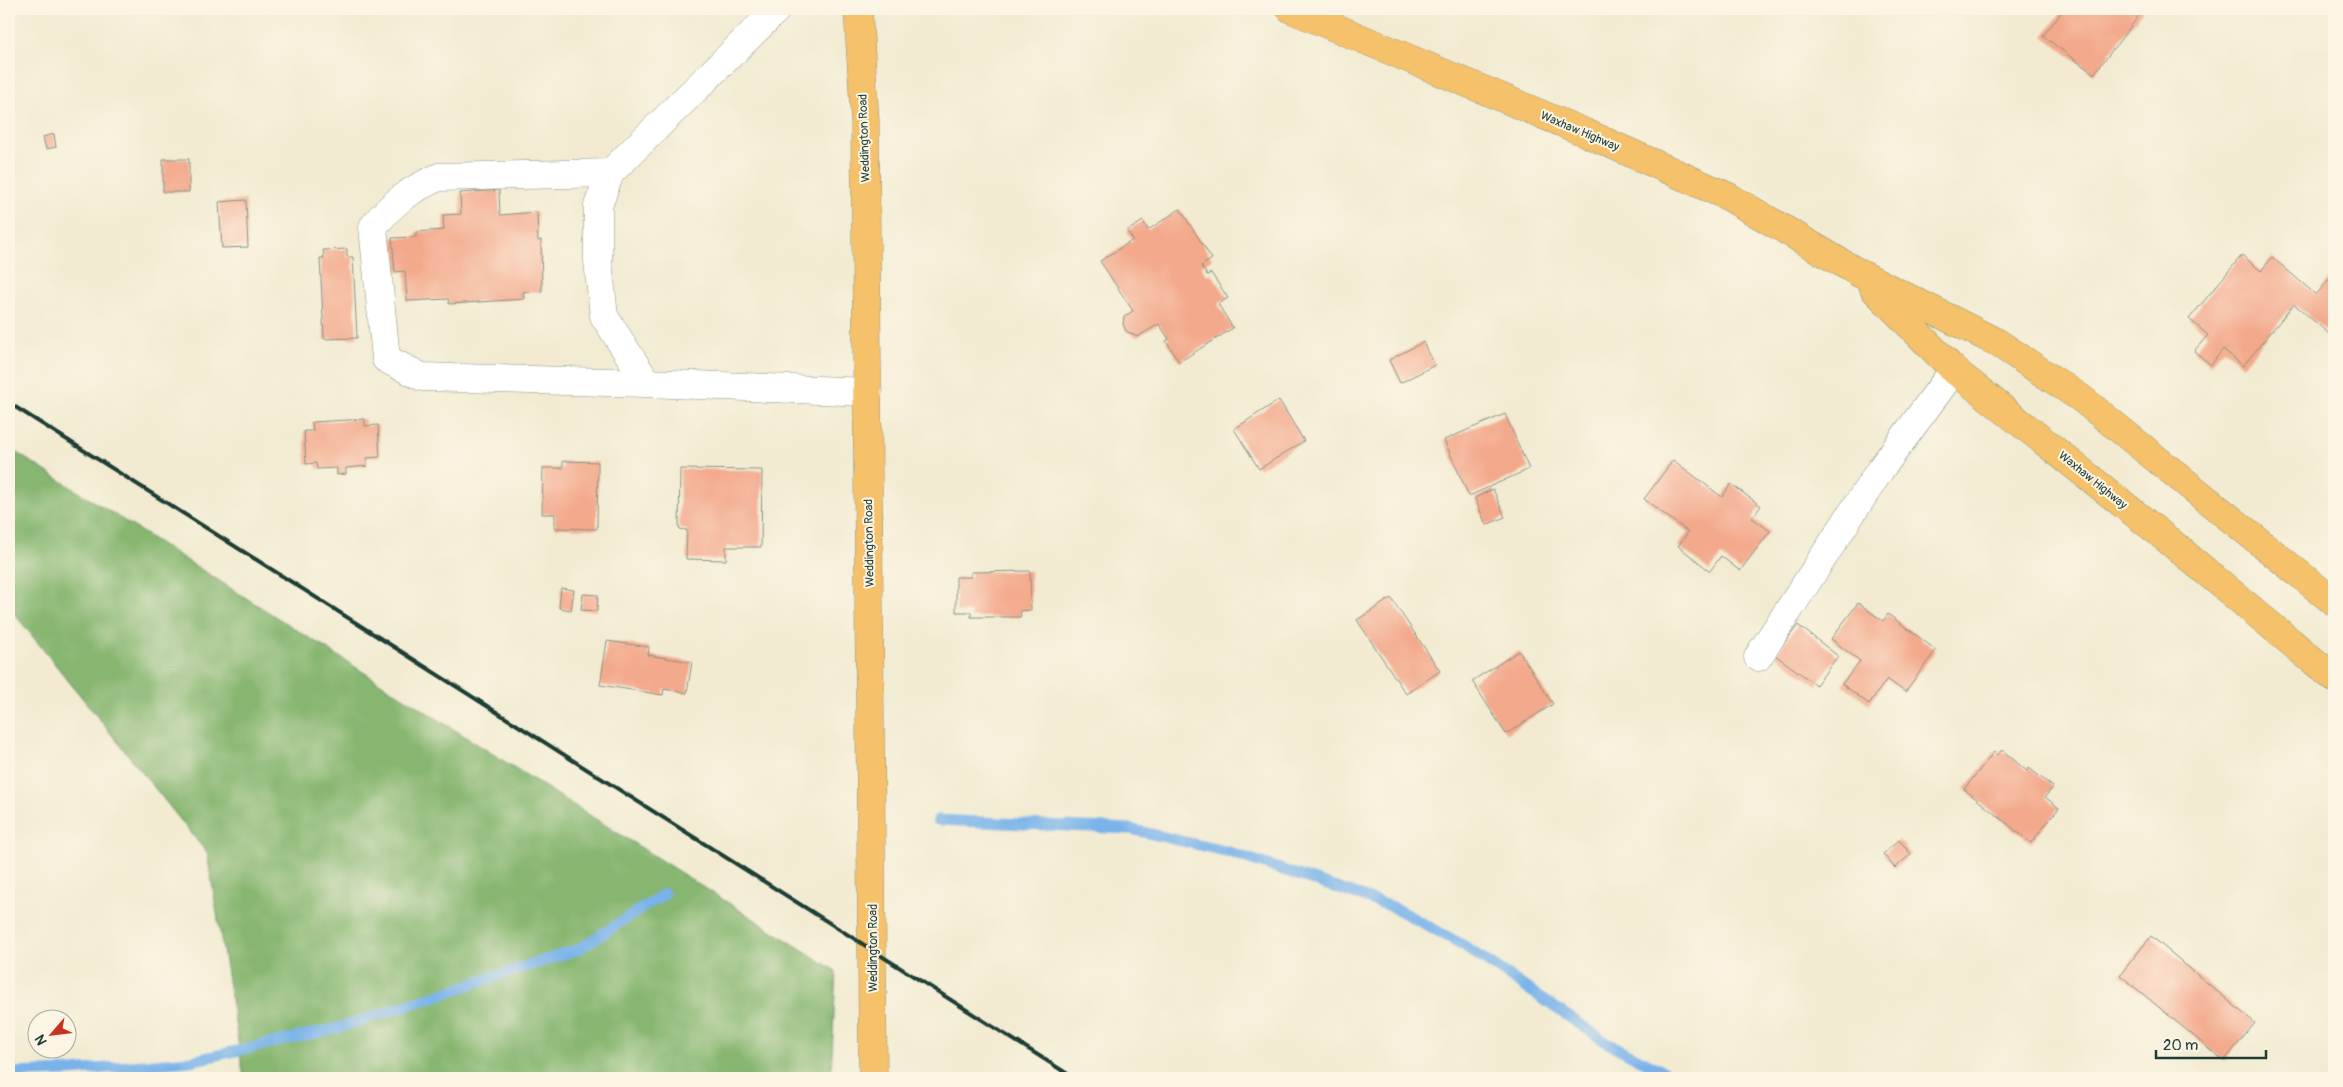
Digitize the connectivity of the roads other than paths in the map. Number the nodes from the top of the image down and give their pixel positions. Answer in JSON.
{"nodes":[{"id":1,"x":777,"y":9,"type":"edge"},
{"id":2,"x":858,"y":9,"type":"edge"},
{"id":3,"x":1291,"y":9,"type":"edge"},
{"id":4,"x":610,"y":173,"type":"junction"},
{"id":5,"x":1859,"y":273,"type":"junction"},
{"id":6,"x":1954,"y":370,"type":"junction"},
{"id":7,"x":647,"y":383,"type":"junction"},
{"id":8,"x":868,"y":392,"type":"junction"},
{"id":9,"x":2334,"y":602,"type":"edge"},
{"id":10,"x":1758,"y":657,"type":"dead end"},
{"id":11,"x":2334,"y":678,"type":"edge"},
{"id":12,"x":874,"y":1078,"type":"edge"}],
"edges":[{"from":1,"to":4,"type":"lane"},
{"from":2,"to":8,"type":"main road","name":"Weddington Road"},
{"from":3,"to":5,"type":"main road","name":"Waxhaw Highway"},
{"from":4,"to":7,"type":"lane"},
{"from":4,"to":7,"type":"lane"},
{"from":5,"to":6,"type":"main road","name":"Waxhaw Highway"},
{"from":5,"to":9,"type":"main road","name":"Waxhaw Highway"},
{"from":6,"to":10,"type":"lane"},
{"from":6,"to":11,"type":"main road","name":"Waxhaw Highway"},
{"from":7,"to":8,"type":"lane"},
{"from":8,"to":12,"type":"main road","name":"Weddington Road"}]}
